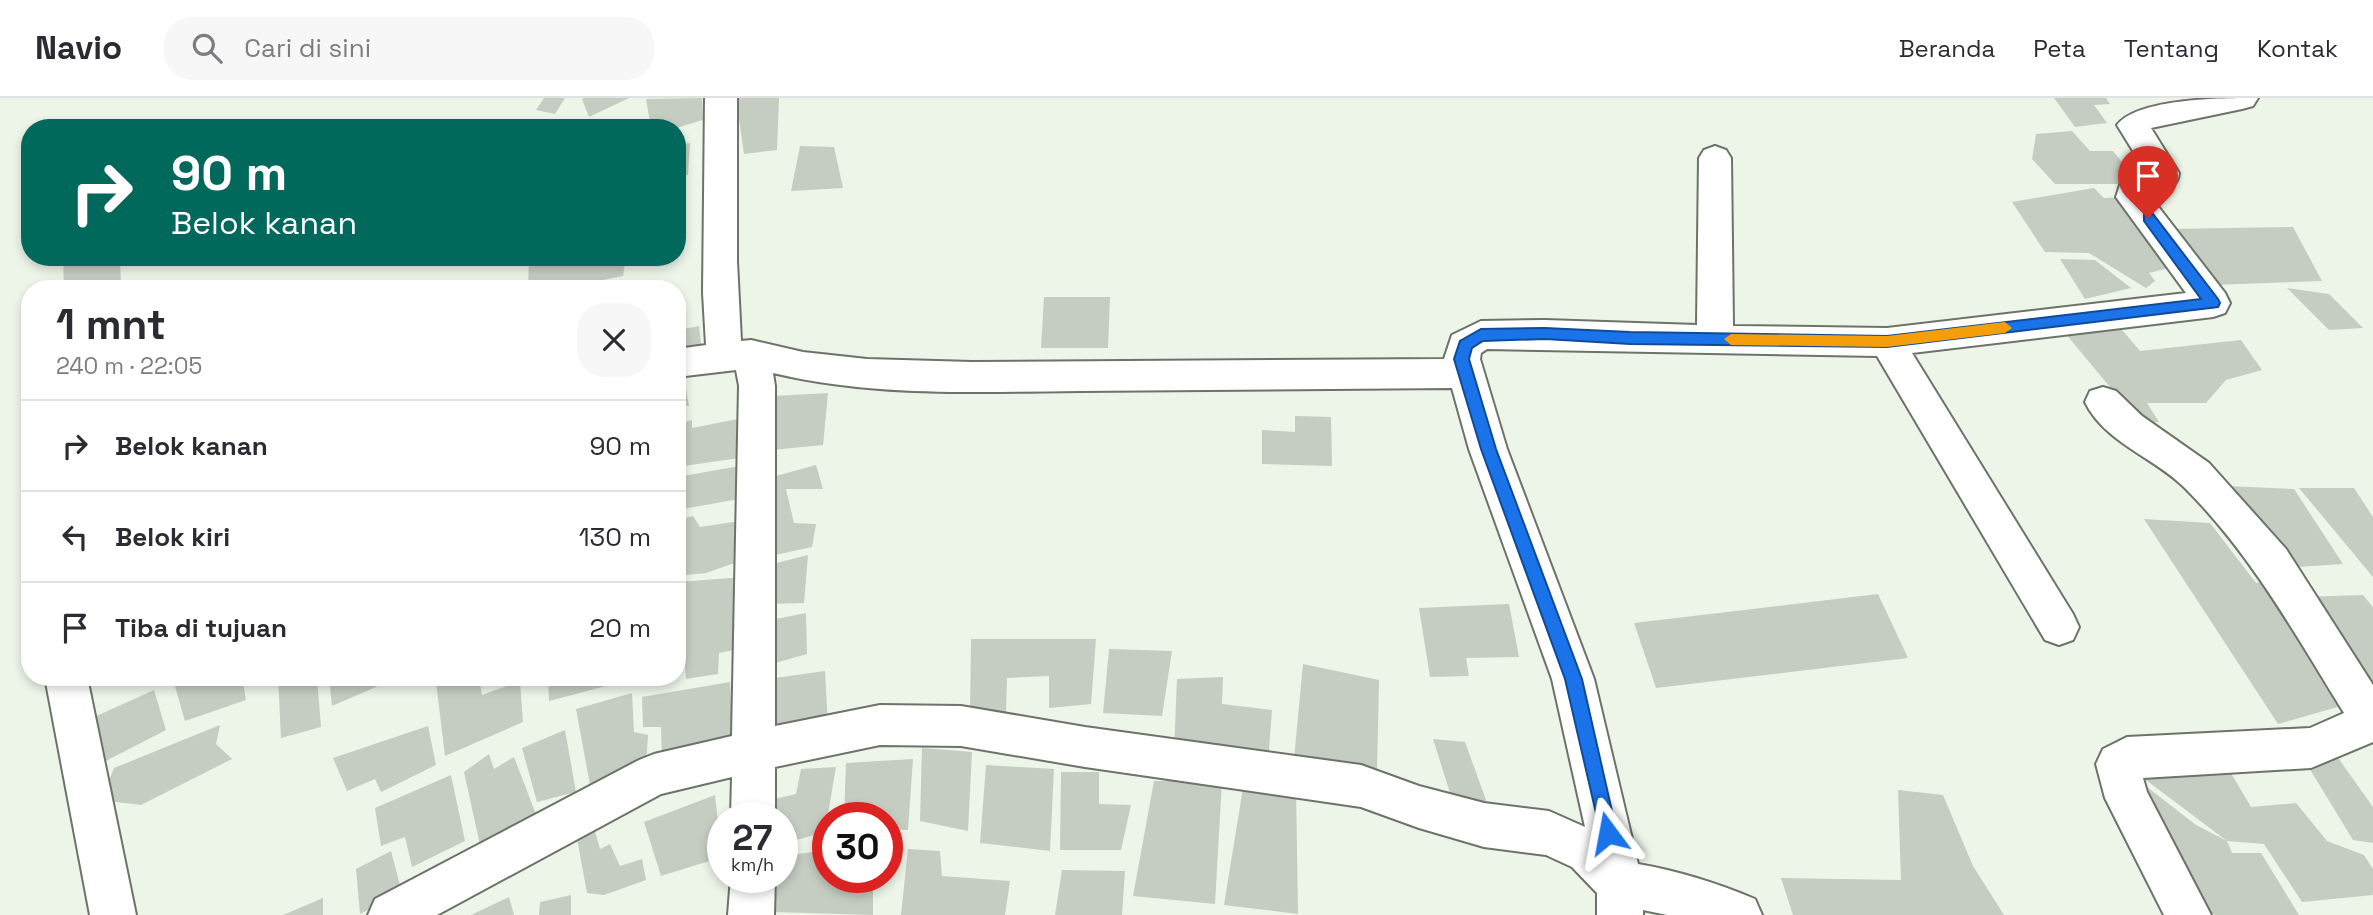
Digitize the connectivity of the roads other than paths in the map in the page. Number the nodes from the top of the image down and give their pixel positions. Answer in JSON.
{"nodes":[{"id":1,"x":721,"y":98,"type":"edge"},
{"id":2,"x":2242,"y":98,"type":"edge"},
{"id":3,"x":1714,"y":158,"type":"dead end"},
{"id":4,"x":1715,"y":339,"type":"junction"},
{"id":5,"x":1887,"y":342,"type":"junction"},
{"id":6,"x":738,"y":356,"type":"junction"},
{"id":7,"x":686,"y":362,"type":"edge"},
{"id":8,"x":1466,"y":373,"type":"junction"},
{"id":9,"x":2103,"y":402,"type":"dead end"},
{"id":10,"x":2059,"y":627,"type":"dead end"},
{"id":11,"x":68,"y":686,"type":"edge"},
{"id":12,"x":2371,"y":727,"type":"edge"},
{"id":13,"x":752,"y":753,"type":"junction"},
{"id":14,"x":752,"y":802,"type":"edge"},
{"id":15,"x":752,"y":893,"type":"edge"},
{"id":16,"x":1620,"y":899,"type":"edge"},
{"id":17,"x":113,"y":915,"type":"edge"},
{"id":18,"x":390,"y":915,"type":"edge"},
{"id":19,"x":751,"y":915,"type":"edge"},
{"id":20,"x":1739,"y":915,"type":"edge"},
{"id":21,"x":2188,"y":915,"type":"edge"}],
"edges":[{"from":1,"to":6,"type":"street"},
{"from":2,"to":5,"type":"street"},
{"from":3,"to":4,"type":"street"},
{"from":4,"to":5,"type":"street"},
{"from":4,"to":8,"type":"street"},
{"from":5,"to":10,"type":"street"},
{"from":6,"to":7,"type":"street"},
{"from":6,"to":8,"type":"street"},
{"from":6,"to":13,"type":"street"},
{"from":8,"to":16,"type":"street"},
{"from":9,"to":12,"type":"street"},
{"from":11,"to":17,"type":"street"},
{"from":12,"to":21,"type":"street"},
{"from":13,"to":14,"type":"street"},
{"from":13,"to":16,"type":"street"},
{"from":13,"to":18,"type":"street"},
{"from":15,"to":19,"type":"street"},
{"from":16,"to":20,"type":"street"}]}
